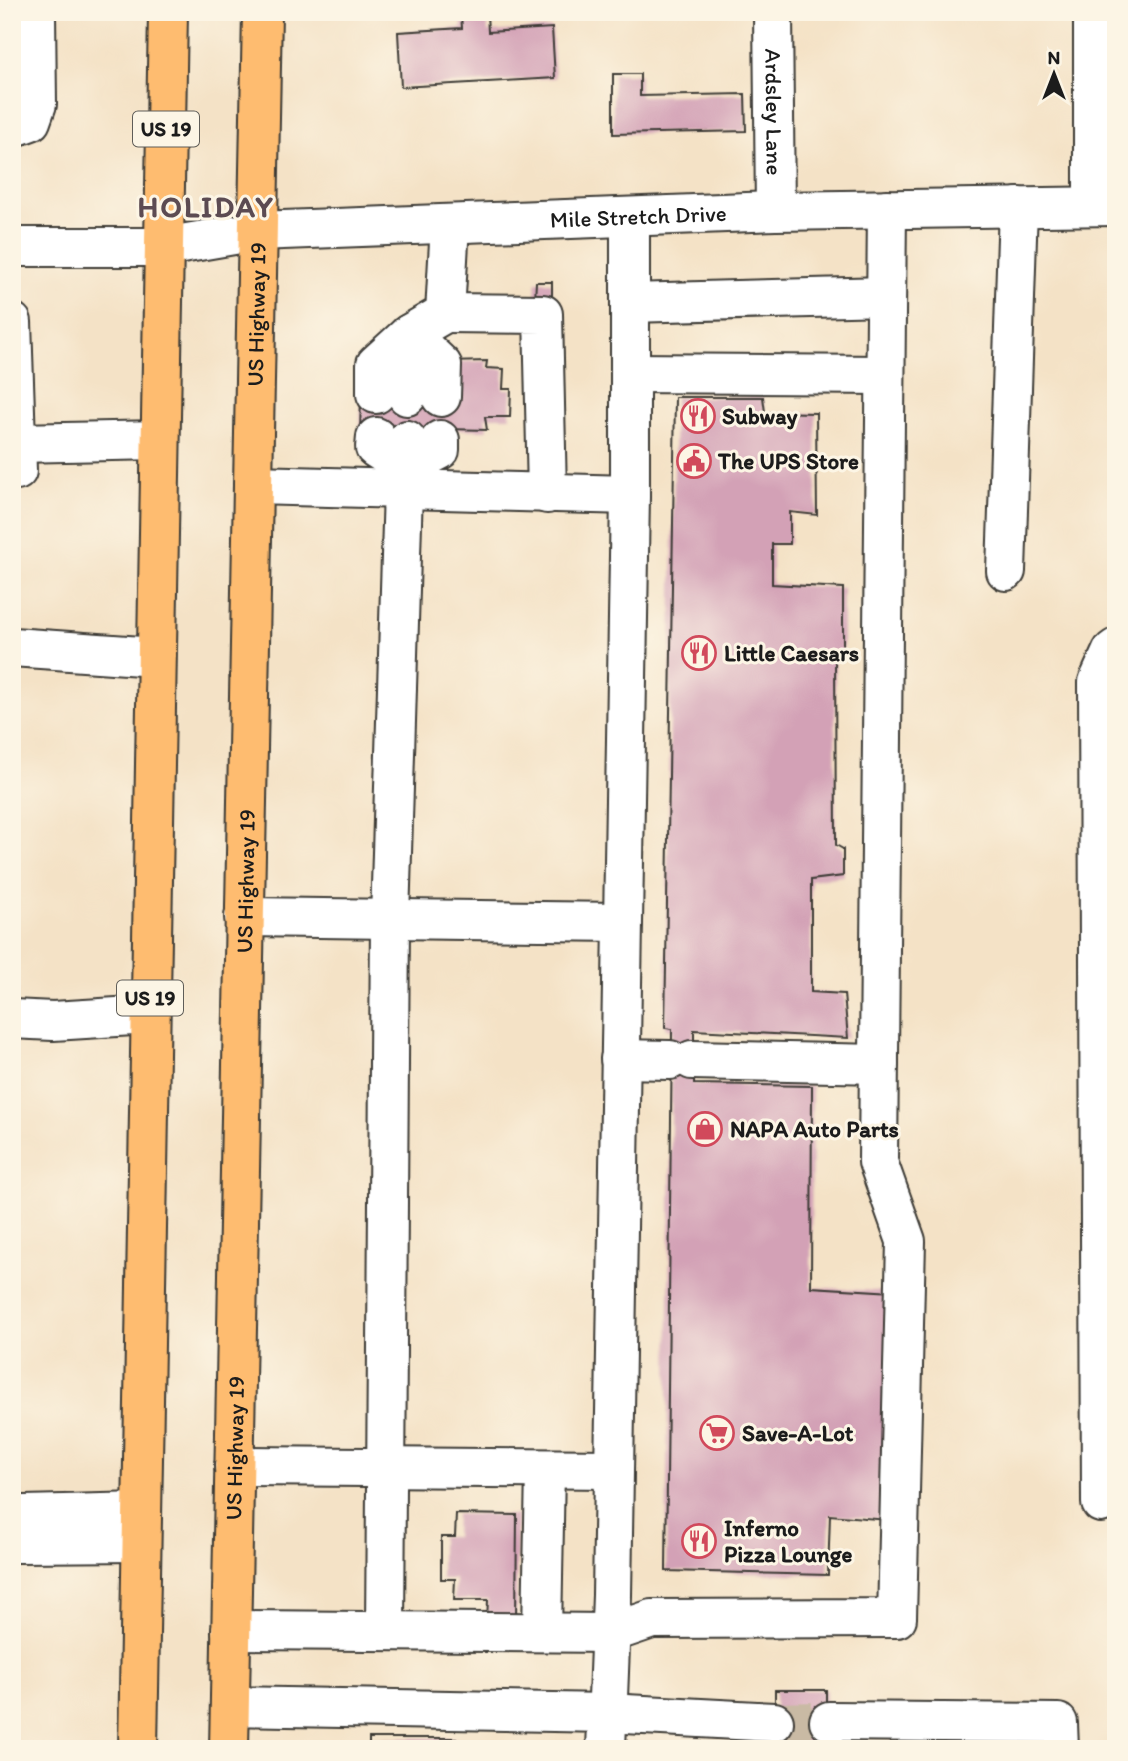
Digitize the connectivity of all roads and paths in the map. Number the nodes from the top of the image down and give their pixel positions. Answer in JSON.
{"nodes":[{"id":1,"x":36,"y":12,"type":"edge"},
{"id":2,"x":168,"y":12,"type":"edge"},
{"id":3,"x":262,"y":12,"type":"edge"},
{"id":4,"x":773,"y":12,"type":"edge"},
{"id":5,"x":1093,"y":12,"type":"edge"},
{"id":6,"x":12,"y":128,"type":"edge"},
{"id":7,"x":1105,"y":206,"type":"edge"},
{"id":8,"x":1018,"y":207,"type":"junction"},
{"id":9,"x":887,"y":209,"type":"junction"},
{"id":10,"x":775,"y":211,"type":"junction"},
{"id":11,"x":630,"y":217,"type":"junction"},
{"id":12,"x":450,"y":224,"type":"junction"},
{"id":13,"x":257,"y":231,"type":"junction"},
{"id":14,"x":12,"y":247,"type":"edge"},
{"id":15,"x":164,"y":247,"type":"junction"},
{"id":16,"x":886,"y":296,"type":"junction"},
{"id":17,"x":630,"y":303,"type":"junction"},
{"id":18,"x":445,"y":313,"type":"junction"},
{"id":19,"x":12,"y":322,"type":"edge"},
{"id":20,"x":630,"y":373,"type":"junction"},
{"id":21,"x":885,"y":375,"type":"junction"},
{"id":22,"x":408,"y":396,"type":"dead end"},
{"id":23,"x":160,"y":440,"type":"junction"},
{"id":24,"x":406,"y":455,"type":"junction"},
{"id":25,"x":15,"y":457,"type":"edge"},
{"id":26,"x":253,"y":485,"type":"junction"},
{"id":27,"x":547,"y":494,"type":"junction"},
{"id":28,"x":630,"y":495,"type":"junction"},
{"id":29,"x":1006,"y":571,"type":"dead end"},
{"id":30,"x":12,"y":647,"type":"edge"},
{"id":31,"x":1116,"y":648,"type":"edge"},
{"id":32,"x":156,"y":657,"type":"junction"},
{"id":33,"x":244,"y":917,"type":"junction"},
{"id":34,"x":390,"y":919,"type":"junction"},
{"id":35,"x":622,"y":922,"type":"junction"},
{"id":36,"x":149,"y":1015,"type":"junction"},
{"id":37,"x":12,"y":1018,"type":"edge"},
{"id":38,"x":620,"y":1059,"type":"junction"},
{"id":39,"x":879,"y":1064,"type":"junction"},
{"id":40,"x":233,"y":1466,"type":"junction"},
{"id":41,"x":384,"y":1468,"type":"junction"},
{"id":42,"x":545,"y":1469,"type":"junction"},
{"id":43,"x":613,"y":1469,"type":"junction"},
{"id":44,"x":1101,"y":1503,"type":"dead end"},
{"id":45,"x":12,"y":1520,"type":"edge"},
{"id":46,"x":142,"y":1527,"type":"junction"},
{"id":47,"x":12,"y":1541,"type":"edge"},
{"id":48,"x":231,"y":1630,"type":"junction"},
{"id":49,"x":385,"y":1631,"type":"junction"},
{"id":50,"x":542,"y":1632,"type":"junction"},
{"id":51,"x":611,"y":1633,"type":"junction"},
{"id":52,"x":230,"y":1706,"type":"junction"},
{"id":53,"x":828,"y":1721,"type":"tunnel mouth"},
{"id":54,"x":774,"y":1722,"type":"tunnel mouth"},
{"id":55,"x":607,"y":1731,"type":"edge"},
{"id":56,"x":1058,"y":1736,"type":"edge"},
{"id":57,"x":138,"y":1749,"type":"edge"},
{"id":58,"x":229,"y":1749,"type":"edge"}],
"edges":[{"from":1,"to":6,"type":"street"},
{"from":2,"to":15,"type":"highway","number":"US 19"},
{"from":3,"to":13,"type":"highway","name":"US Highway 19"},
{"from":4,"to":10,"type":"street","name":"Ardsley Lane"},
{"from":5,"to":7,"type":"street"},
{"from":7,"to":8,"type":"street","name":"Mile Stretch Drive"},
{"from":8,"to":9,"type":"street","name":"Mile Stretch Drive"},
{"from":8,"to":29,"type":"street"},
{"from":9,"to":10,"type":"street","name":"Mile Stretch Drive"},
{"from":9,"to":16,"type":"street"},
{"from":10,"to":11,"type":"street","name":"Mile Stretch Drive"},
{"from":11,"to":12,"type":"street","name":"Mile Stretch Drive"},
{"from":11,"to":17,"type":"street"},
{"from":12,"to":13,"type":"street","name":"Mile Stretch Drive"},
{"from":12,"to":18,"type":"street"},
{"from":13,"to":15,"type":"street","name":"Mile Stretch Drive"},
{"from":13,"to":26,"type":"highway","name":"US Highway 19"},
{"from":14,"to":15,"type":"street","name":"Mile Stretch Drive"},
{"from":15,"to":23,"type":"highway","number":"US 19"},
{"from":16,"to":17,"type":"street"},
{"from":16,"to":21,"type":"street"},
{"from":17,"to":20,"type":"street"},
{"from":18,"to":22,"type":"street"},
{"from":18,"to":27,"type":"street"},
{"from":19,"to":25,"type":"street"},
{"from":20,"to":21,"type":"street"},
{"from":20,"to":28,"type":"street"},
{"from":21,"to":39,"type":"street"},
{"from":23,"to":25,"type":"street"},
{"from":23,"to":32,"type":"highway","number":"US 19"},
{"from":24,"to":26,"type":"street"},
{"from":24,"to":27,"type":"street"},
{"from":24,"to":34,"type":"street"},
{"from":26,"to":33,"type":"highway","name":"US Highway 19"},
{"from":27,"to":28,"type":"street"},
{"from":28,"to":35,"type":"street"},
{"from":30,"to":32,"type":"street"},
{"from":31,"to":44,"type":"street"},
{"from":32,"to":36,"type":"highway","number":"US 19"},
{"from":33,"to":34,"type":"street"},
{"from":33,"to":40,"type":"highway","name":"US Highway 19"},
{"from":34,"to":35,"type":"street"},
{"from":34,"to":41,"type":"street"},
{"from":35,"to":38,"type":"street"},
{"from":36,"to":37,"type":"street"},
{"from":36,"to":46,"type":"highway","number":"US 19"},
{"from":38,"to":39,"type":"street"},
{"from":38,"to":43,"type":"street"},
{"from":39,"to":51,"type":"street"},
{"from":40,"to":41,"type":"street"},
{"from":40,"to":48,"type":"highway","name":"US Highway 19"},
{"from":41,"to":42,"type":"street"},
{"from":41,"to":49,"type":"street"},
{"from":42,"to":43,"type":"street"},
{"from":42,"to":50,"type":"street"},
{"from":43,"to":51,"type":"street"},
{"from":45,"to":46,"type":"street"},
{"from":46,"to":47,"type":"street"},
{"from":46,"to":57,"type":"highway","number":"US 19"},
{"from":48,"to":49,"type":"street"},
{"from":48,"to":52,"type":"highway","name":"US Highway 19"},
{"from":49,"to":50,"type":"street"},
{"from":50,"to":51,"type":"street"},
{"from":51,"to":55,"type":"street"},
{"from":52,"to":55,"type":"street"},
{"from":52,"to":58,"type":"highway","name":"US Highway 19"},
{"from":53,"to":56,"type":"street"},
{"from":54,"to":55,"type":"street"}]}
